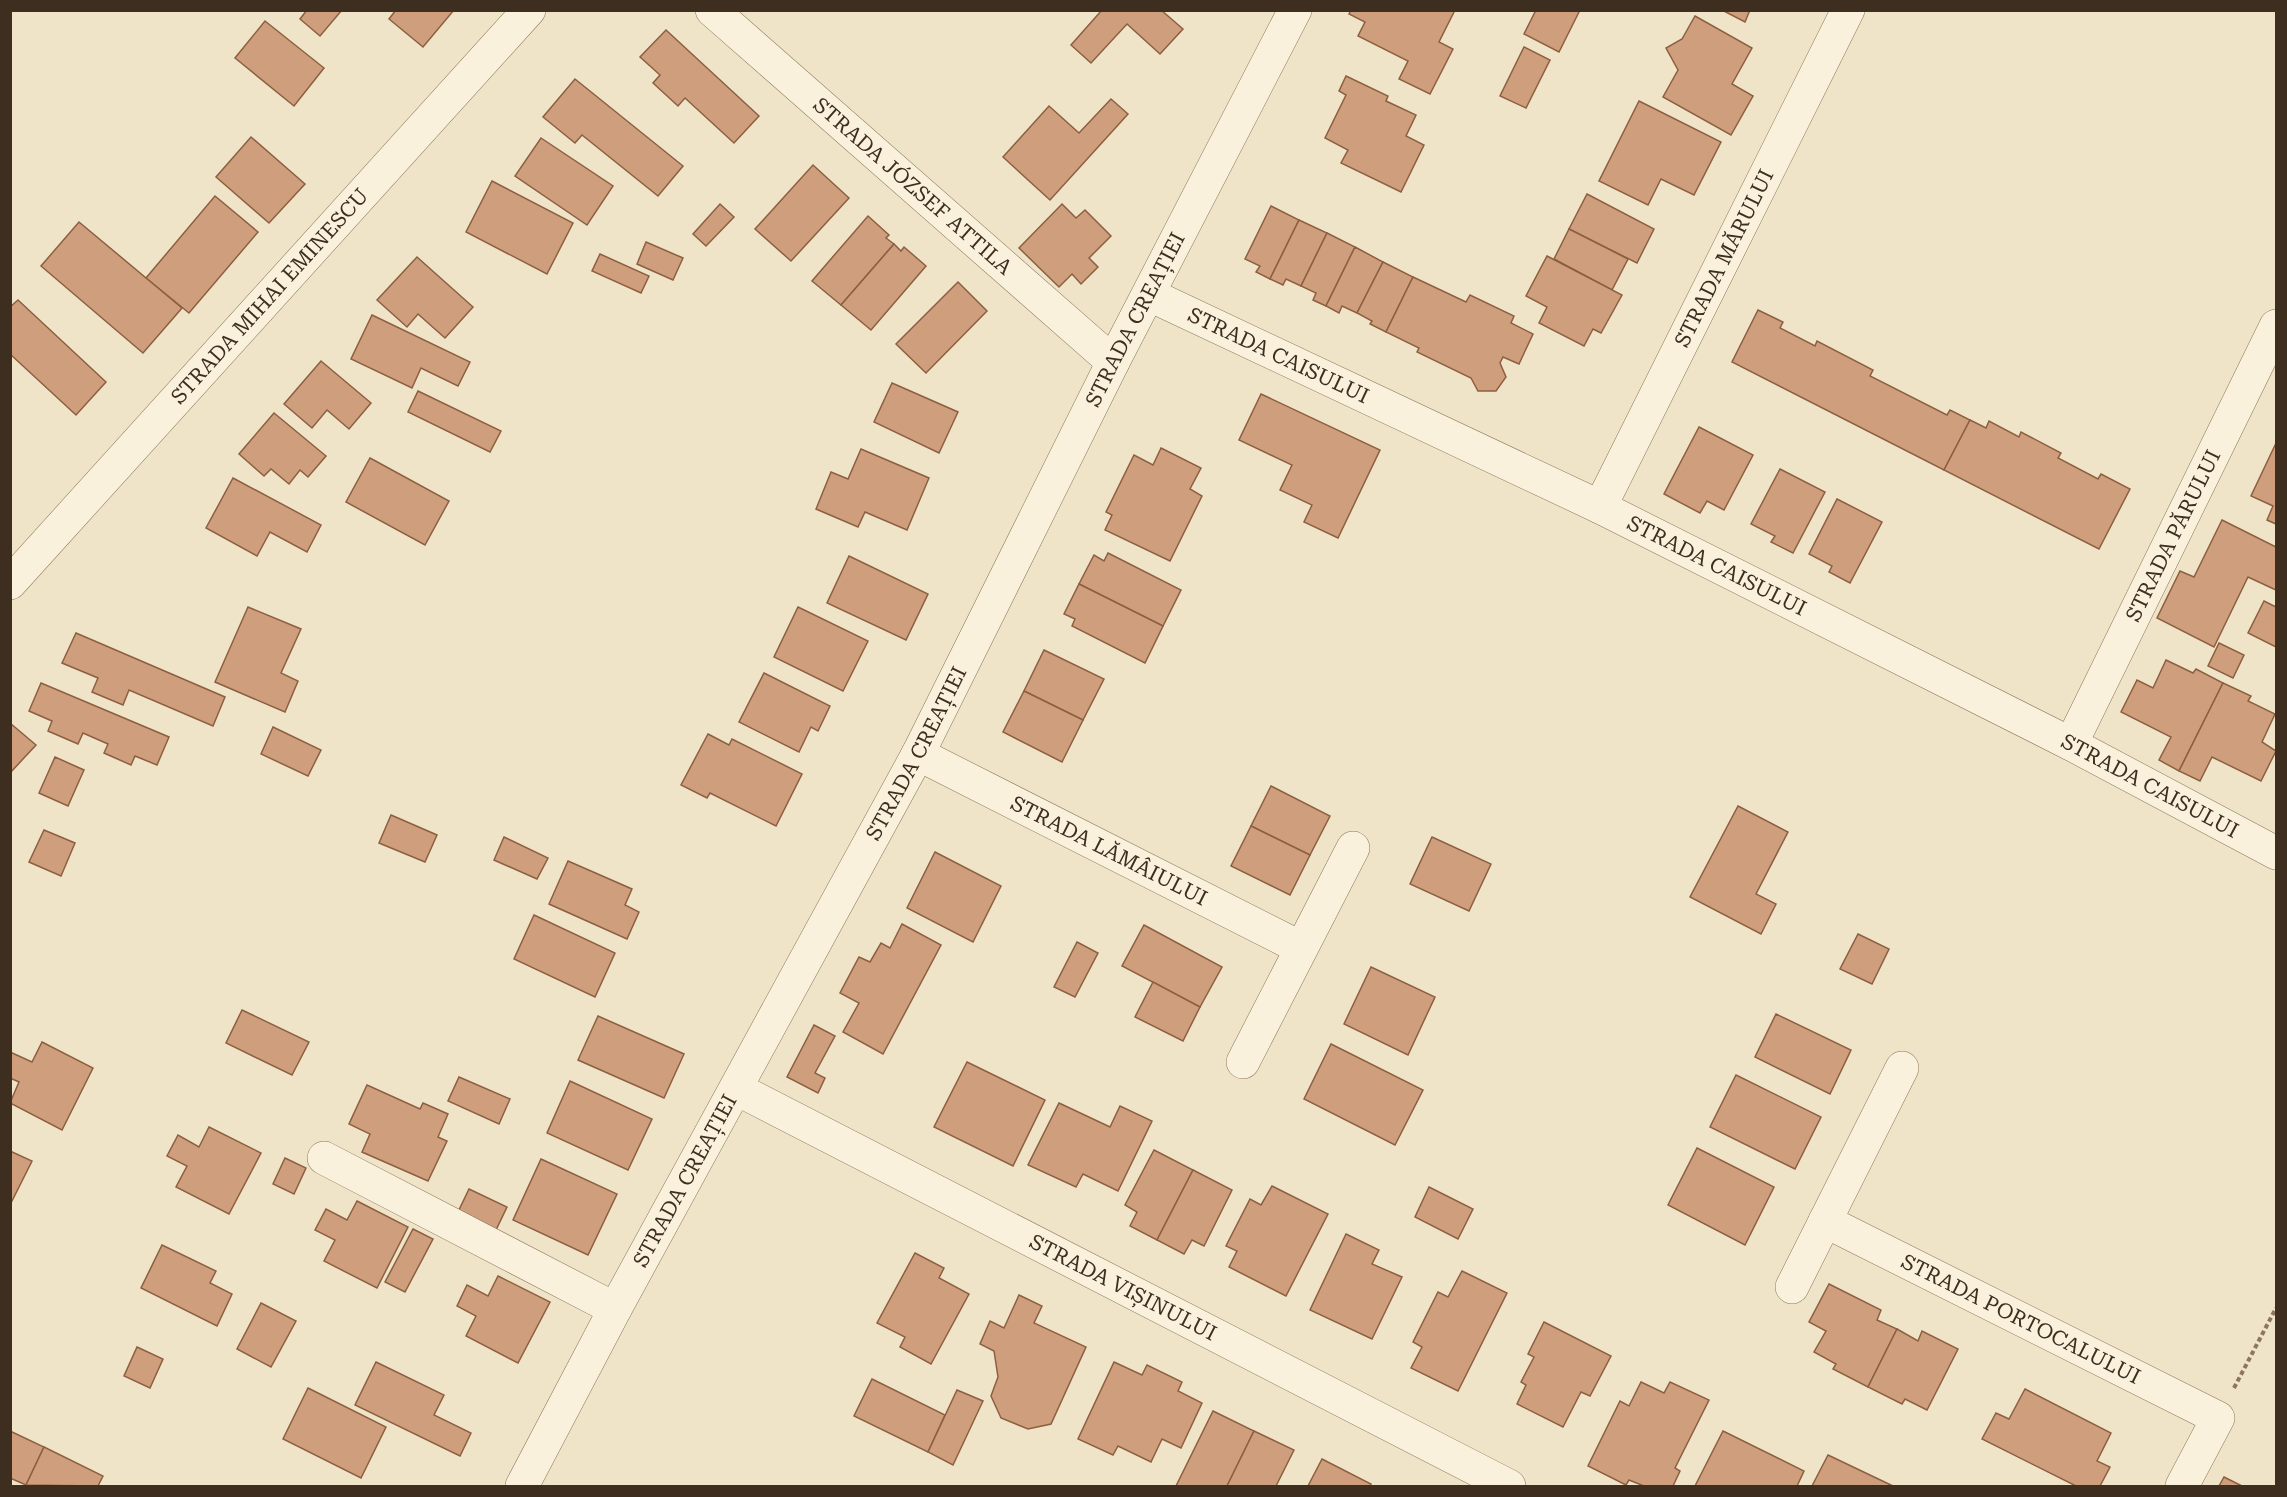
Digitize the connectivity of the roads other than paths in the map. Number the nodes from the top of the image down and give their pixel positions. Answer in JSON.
{"nodes":[{"id":1,"x":529,"y":10,"type":"edge"},
{"id":2,"x":712,"y":10,"type":"edge"},
{"id":3,"x":1295,"y":10,"type":"edge"},
{"id":4,"x":1848,"y":10,"type":"edge"},
{"id":5,"x":1150,"y":295,"type":"junction"},
{"id":6,"x":2277,"y":326,"type":"edge"},
{"id":7,"x":1113,"y":362,"type":"junction"},
{"id":8,"x":1600,"y":507,"type":"junction"},
{"id":9,"x":10,"y":583,"type":"edge"},
{"id":10,"x":2071,"y":744,"type":"junction"},
{"id":11,"x":918,"y":754,"type":"junction"},
{"id":12,"x":1353,"y":848,"type":"dead end"},
{"id":13,"x":2277,"y":853,"type":"edge"},
{"id":14,"x":1301,"y":948,"type":"junction"},
{"id":15,"x":1243,"y":1062,"type":"dead end"},
{"id":16,"x":1902,"y":1068,"type":"dead end"},
{"id":17,"x":737,"y":1089,"type":"junction"},
{"id":18,"x":324,"y":1158,"type":"dead end"},
{"id":19,"x":1825,"y":1221,"type":"junction"},
{"id":20,"x":1792,"y":1287,"type":"dead end"},
{"id":21,"x":615,"y":1309,"type":"junction"},
{"id":22,"x":522,"y":1486,"type":"edge"},
{"id":23,"x":1509,"y":1486,"type":"edge"},
{"id":24,"x":2182,"y":1486,"type":"edge"}],
"edges":[{"from":1,"to":9,"type":"street","name":"STRADA MIHAI EMINESCU"},
{"from":2,"to":7,"type":"street","name":"STRADA JÓZSEF ATTILA"},
{"from":3,"to":5,"type":"street","name":"STRADA CREAȚIEI"},
{"from":4,"to":8,"type":"street","name":"STRADA MĂRULUI"},
{"from":5,"to":7,"type":"street","name":"STRADA CREAȚIEI"},
{"from":5,"to":8,"type":"street","name":"STRADA CAISULUI"},
{"from":6,"to":10,"type":"street","name":"STRADA PĂRULUI"},
{"from":7,"to":11,"type":"street","name":"STRADA CREAȚIEI"},
{"from":8,"to":10,"type":"street","name":"STRADA CAISULUI"},
{"from":10,"to":13,"type":"street","name":"STRADA CAISULUI"},
{"from":11,"to":14,"type":"street","name":"STRADA LĂMÂIULUI"},
{"from":11,"to":17,"type":"street","name":"STRADA CREAȚIEI"},
{"from":12,"to":14,"type":"street"},
{"from":14,"to":15,"type":"street"},
{"from":16,"to":19,"type":"street"},
{"from":17,"to":21,"type":"street","name":"STRADA CREAȚIEI"},
{"from":17,"to":23,"type":"street","name":"STRADA VIȘINULUI"},
{"from":18,"to":21,"type":"street"},
{"from":19,"to":20,"type":"street"},
{"from":19,"to":24,"type":"street","name":"STRADA PORTOCALULUI"},
{"from":21,"to":22,"type":"street","name":"STRADA CREAȚIEI"}]}
